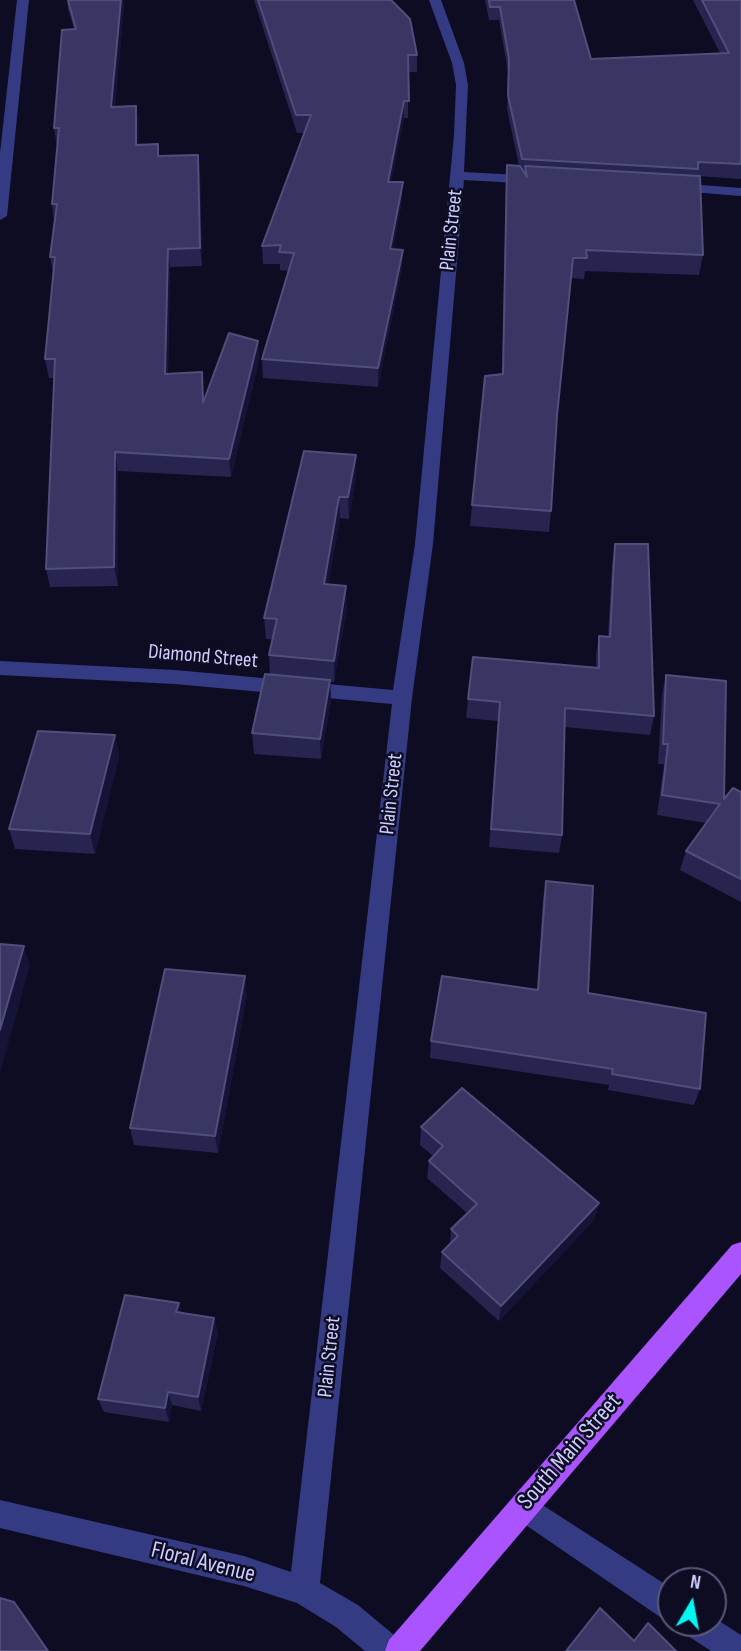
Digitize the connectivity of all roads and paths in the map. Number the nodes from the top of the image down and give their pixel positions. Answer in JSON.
{"nodes":[{"id":1,"x":23,"y":0,"type":"edge"},
{"id":2,"x":435,"y":0,"type":"edge"},
{"id":3,"x":457,"y":177,"type":"junction"},
{"id":4,"x":549,"y":180,"type":"edge"},
{"id":5,"x":662,"y":186,"type":"edge"},
{"id":6,"x":741,"y":192,"type":"edge"},
{"id":7,"x":0,"y":216,"type":"edge"},
{"id":8,"x":0,"y":668,"type":"edge"},
{"id":9,"x":402,"y":698,"type":"junction"},
{"id":10,"x":741,"y":1254,"type":"edge"},
{"id":11,"x":524,"y":1507,"type":"junction"},
{"id":12,"x":0,"y":1514,"type":"edge"},
{"id":13,"x":304,"y":1591,"type":"junction"},
{"id":14,"x":657,"y":1597,"type":"edge"},
{"id":15,"x":717,"y":1637,"type":"edge"},
{"id":16,"x":389,"y":1651,"type":"edge"},
{"id":17,"x":400,"y":1651,"type":"edge"},
{"id":18,"x":738,"y":1651,"type":"edge"}],
"edges":[{"from":1,"to":7,"type":"street"},
{"from":2,"to":3,"type":"street","name":"Plain Street"},
{"from":3,"to":4,"type":"street"},
{"from":3,"to":9,"type":"street","name":"Plain Street"},
{"from":5,"to":6,"type":"street"},
{"from":8,"to":9,"type":"street","name":"Diamond Street"},
{"from":9,"to":13,"type":"street","name":"Plain Street"},
{"from":10,"to":11,"type":"main road","name":"South Main Street"},
{"from":11,"to":14,"type":"street"},
{"from":11,"to":17,"type":"main road","name":"South Main Street"},
{"from":12,"to":13,"type":"street","name":"Floral Avenue"},
{"from":13,"to":16,"type":"street","name":"Floral Avenue"},
{"from":15,"to":18,"type":"street"}]}
